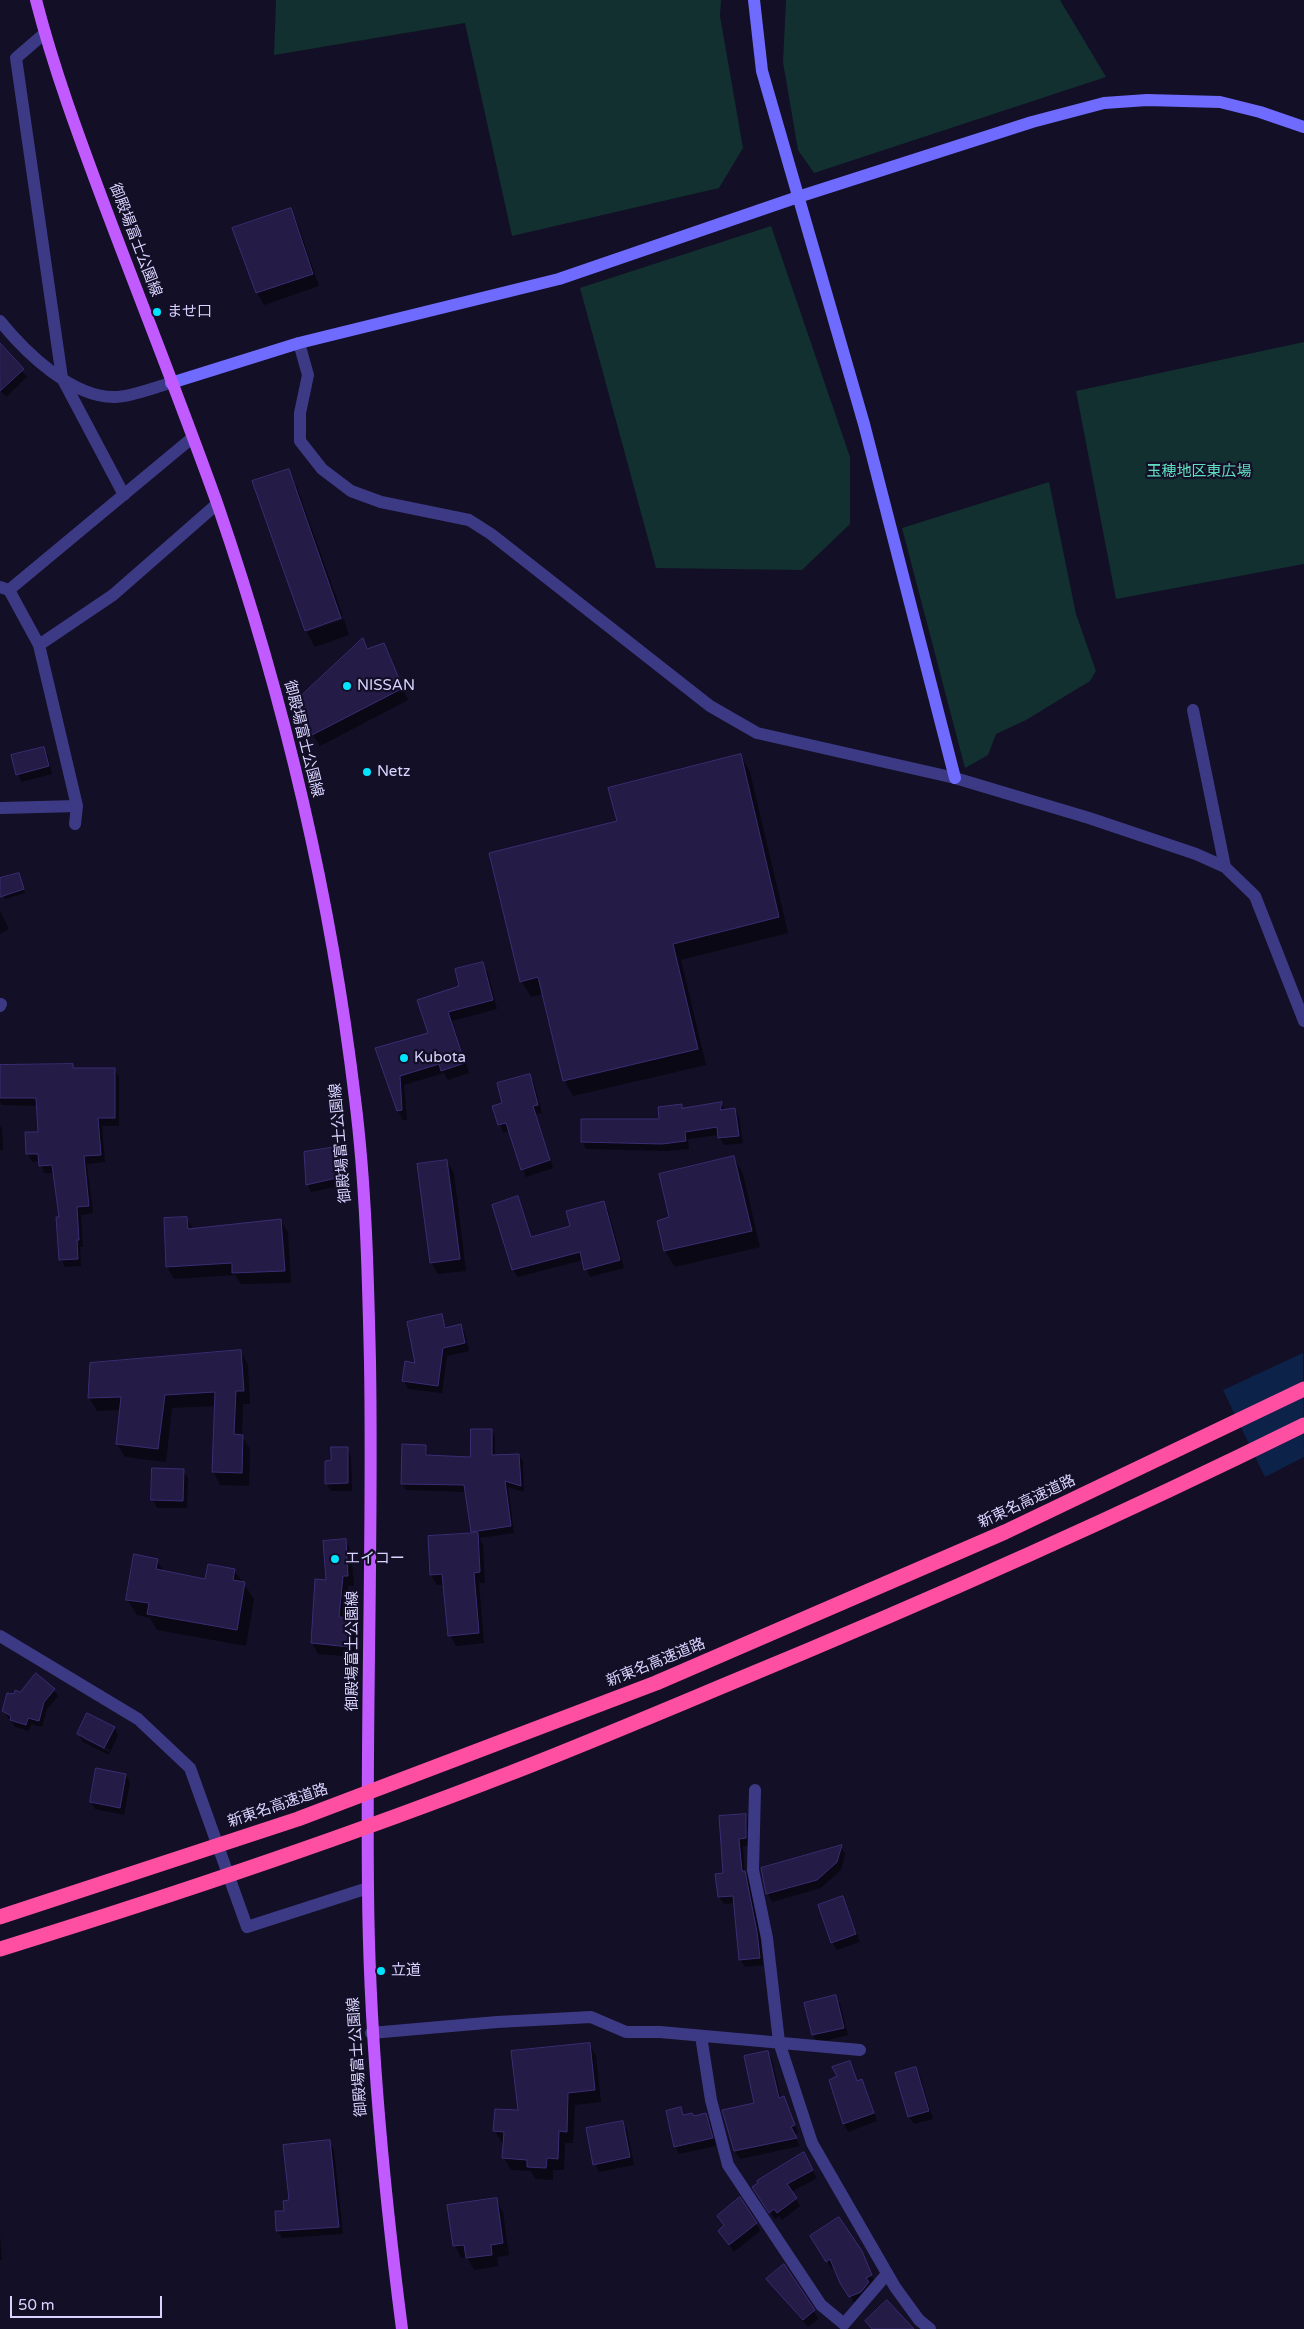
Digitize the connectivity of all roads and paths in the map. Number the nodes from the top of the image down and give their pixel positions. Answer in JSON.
{"nodes":[{"id":1,"x":36,"y":0,"type":"edge"},
{"id":2,"x":754,"y":0,"type":"edge"},
{"id":3,"x":44,"y":33,"type":"junction"},
{"id":4,"x":1304,"y":127,"type":"edge"},
{"id":5,"x":798,"y":197,"type":"junction"},
{"id":6,"x":0,"y":321,"type":"edge"},
{"id":7,"x":299,"y":344,"type":"junction"},
{"id":8,"x":62,"y":378,"type":"junction"},
{"id":9,"x":171,"y":382,"type":"junction"},
{"id":10,"x":192,"y":438,"type":"junction"},
{"id":11,"x":124,"y":495,"type":"junction"},
{"id":12,"x":217,"y":504,"type":"junction"},
{"id":13,"x":5,"y":588,"type":"edge"},
{"id":14,"x":39,"y":645,"type":"junction"},
{"id":15,"x":1193,"y":710,"type":"dead end"},
{"id":16,"x":955,"y":778,"type":"junction"},
{"id":17,"x":78,"y":806,"type":"junction"},
{"id":18,"x":1,"y":808,"type":"edge"},
{"id":19,"x":75,"y":824,"type":"dead end"},
{"id":20,"x":1225,"y":866,"type":"junction"},
{"id":21,"x":1304,"y":1021,"type":"edge"},
{"id":22,"x":1304,"y":1389,"type":"edge"},
{"id":23,"x":1304,"y":1424,"type":"edge"},
{"id":24,"x":0,"y":1636,"type":"edge"},
{"id":25,"x":755,"y":1790,"type":"dead end"},
{"id":26,"x":368,"y":1888,"type":"junction"},
{"id":27,"x":0,"y":1917,"type":"edge"},
{"id":28,"x":0,"y":1949,"type":"edge"},
{"id":29,"x":372,"y":2033,"type":"junction"},
{"id":30,"x":701,"y":2036,"type":"junction"},
{"id":31,"x":779,"y":2042,"type":"junction"},
{"id":32,"x":860,"y":2050,"type":"dead end"},
{"id":33,"x":887,"y":2274,"type":"junction"},
{"id":34,"x":402,"y":2329,"type":"edge"},
{"id":35,"x":930,"y":2329,"type":"edge"}],
"edges":[{"from":1,"to":3,"type":"main road","name":"御殿場富士公園線"},
{"from":2,"to":5,"type":"street"},
{"from":3,"to":8,"type":"street"},
{"from":3,"to":9,"type":"main road","name":"御殿場富士公園線"},
{"from":4,"to":5,"type":"street"},
{"from":5,"to":7,"type":"street"},
{"from":5,"to":16,"type":"street"},
{"from":6,"to":8,"type":"street"},
{"from":7,"to":9,"type":"street"},
{"from":7,"to":16,"type":"street"},
{"from":8,"to":9,"type":"street"},
{"from":8,"to":11,"type":"street"},
{"from":9,"to":10,"type":"main road","name":"御殿場富士公園線"},
{"from":10,"to":11,"type":"street"},
{"from":10,"to":12,"type":"main road","name":"御殿場富士公園線"},
{"from":11,"to":13,"type":"street"},
{"from":12,"to":14,"type":"street"},
{"from":12,"to":26,"type":"main road","name":"御殿場富士公園線"},
{"from":13,"to":14,"type":"street"},
{"from":14,"to":17,"type":"street"},
{"from":15,"to":20,"type":"street"},
{"from":16,"to":20,"type":"street"},
{"from":17,"to":18,"type":"street"},
{"from":17,"to":19,"type":"street"},
{"from":20,"to":21,"type":"street"},
{"from":22,"to":27,"type":"highway","name":"新東名高速道路","bridge":true},
{"from":23,"to":28,"type":"highway","bridge":true},
{"from":24,"to":26,"type":"street"},
{"from":25,"to":31,"type":"street"},
{"from":26,"to":29,"type":"main road","name":"御殿場富士公園線"},
{"from":29,"to":30,"type":"street"},
{"from":29,"to":34,"type":"main road","name":"御殿場富士公園線"},
{"from":30,"to":31,"type":"street"},
{"from":30,"to":33,"type":"street"},
{"from":31,"to":32,"type":"street"},
{"from":31,"to":33,"type":"street"},
{"from":33,"to":35,"type":"street"}]}
